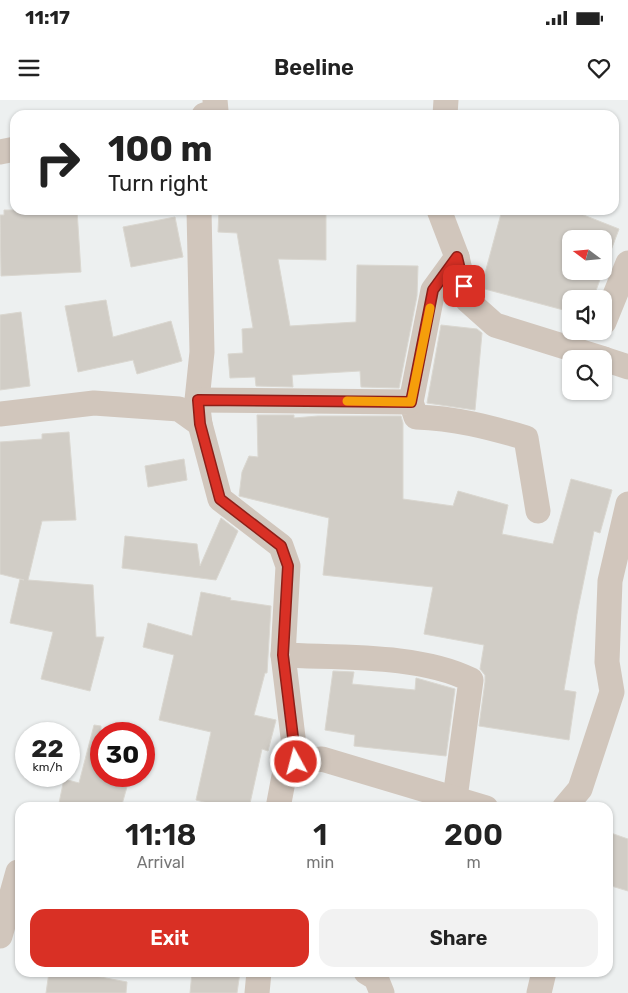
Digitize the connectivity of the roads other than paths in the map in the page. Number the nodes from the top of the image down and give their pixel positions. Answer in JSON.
{"nodes":[{"id":1,"x":198,"y":215,"type":"edge"},
{"id":2,"x":441,"y":215,"type":"edge"},
{"id":3,"x":457,"y":257,"type":"junction"},
{"id":4,"x":628,"y":263,"type":"edge"},
{"id":5,"x":612,"y":302,"type":"edge"},
{"id":6,"x":576,"y":350,"type":"edge"},
{"id":7,"x":612,"y":361,"type":"edge"},
{"id":8,"x":628,"y":367,"type":"edge"},
{"id":9,"x":411,"y":402,"type":"junction"},
{"id":10,"x":199,"y":412,"type":"junction"},
{"id":11,"x":0,"y":414,"type":"edge"},
{"id":12,"x":628,"y":504,"type":"edge"},
{"id":13,"x":538,"y":511,"type":"dead end"},
{"id":14,"x":283,"y":655,"type":"junction"},
{"id":15,"x":620,"y":694,"type":"edge"},
{"id":16,"x":296,"y":762,"type":"junction"},
{"id":17,"x":455,"y":798,"type":"junction"},
{"id":18,"x":579,"y":798,"type":"edge"},
{"id":19,"x":279,"y":802,"type":"edge"},
{"id":20,"x":467,"y":802,"type":"edge"},
{"id":21,"x":13,"y":872,"type":"edge"},
{"id":22,"x":0,"y":936,"type":"edge"},
{"id":23,"x":259,"y":977,"type":"edge"},
{"id":24,"x":374,"y":977,"type":"edge"},
{"id":25,"x":543,"y":977,"type":"edge"},
{"id":26,"x":257,"y":993,"type":"edge"},
{"id":27,"x":382,"y":993,"type":"edge"},
{"id":28,"x":540,"y":993,"type":"edge"}],
"edges":[{"from":1,"to":10,"type":"street"},
{"from":2,"to":3,"type":"street"},
{"from":3,"to":6,"type":"street"},
{"from":3,"to":9,"type":"street"},
{"from":4,"to":5,"type":"street"},
{"from":7,"to":8,"type":"street"},
{"from":9,"to":10,"type":"street"},
{"from":9,"to":13,"type":"street"},
{"from":10,"to":11,"type":"street"},
{"from":10,"to":14,"type":"street"},
{"from":12,"to":15,"type":"street"},
{"from":14,"to":16,"type":"street"},
{"from":14,"to":17,"type":"street"},
{"from":15,"to":18,"type":"street"},
{"from":16,"to":17,"type":"street"},
{"from":16,"to":19,"type":"street"},
{"from":17,"to":20,"type":"street"},
{"from":21,"to":22,"type":"street"},
{"from":23,"to":26,"type":"street"},
{"from":24,"to":27,"type":"street"},
{"from":25,"to":28,"type":"street"}]}
